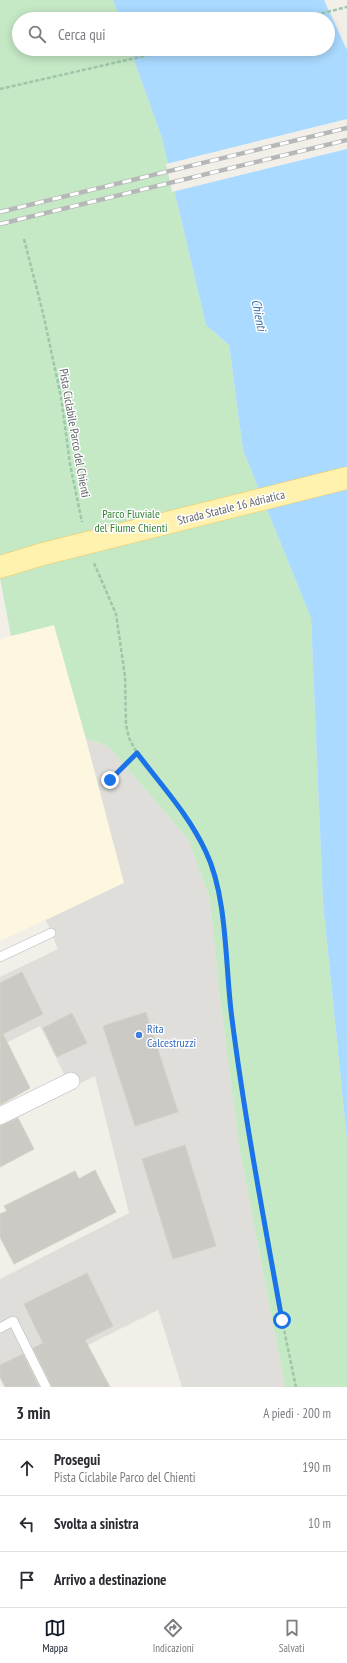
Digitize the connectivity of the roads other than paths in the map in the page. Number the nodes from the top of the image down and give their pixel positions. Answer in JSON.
{"nodes":[{"id":1,"x":347,"y":478,"type":"edge"},
{"id":2,"x":0,"y":567,"type":"edge"},
{"id":3,"x":50,"y":933,"type":"dead end"},
{"id":4,"x":0,"y":957,"type":"edge"},
{"id":5,"x":71,"y":1081,"type":"dead end"},
{"id":6,"x":0,"y":1116,"type":"edge"},
{"id":7,"x":0,"y":1328,"type":"edge"},
{"id":8,"x":46,"y":1387,"type":"edge"}],
"edges":[{"from":1,"to":2,"type":"main road","name":"Strada Statale 16 Adriatica","bridge":true},
{"from":3,"to":4,"type":"lane"},
{"from":5,"to":6,"type":"street"},
{"from":7,"to":8,"type":"lane"}]}
